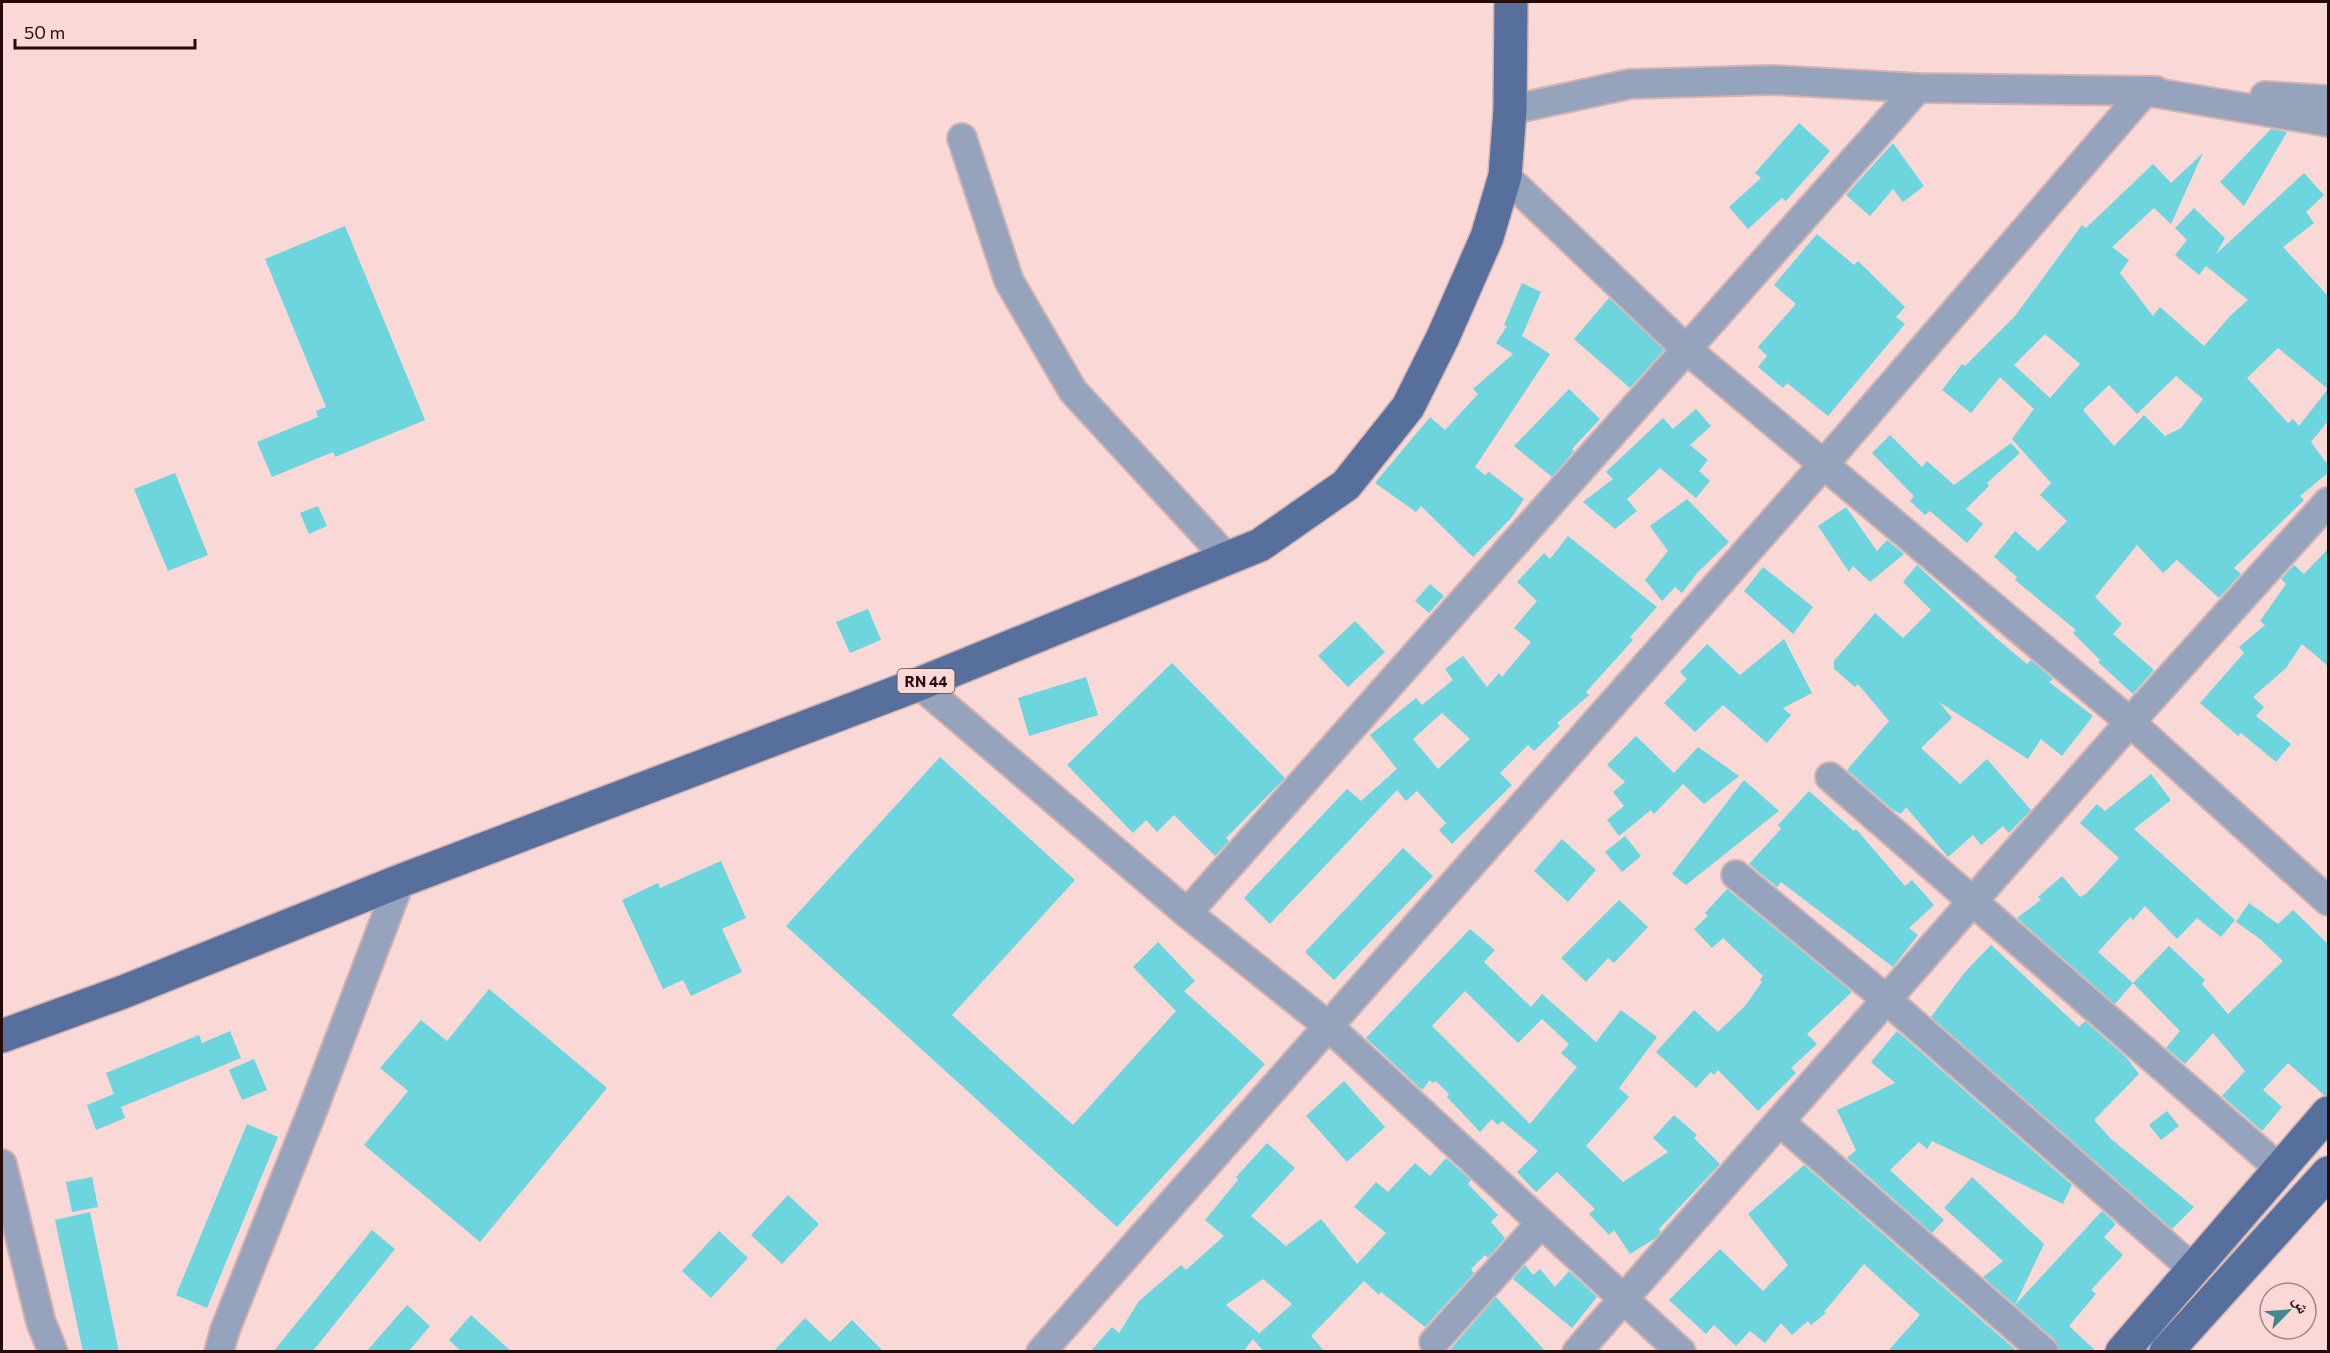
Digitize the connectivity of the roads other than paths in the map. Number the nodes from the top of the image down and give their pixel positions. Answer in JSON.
{"nodes":[{"id":1,"x":1510,"y":2,"type":"edge"},
{"id":2,"x":1918,"y":88,"type":"junction"},
{"id":3,"x":2145,"y":91,"type":"junction"},
{"id":4,"x":2328,"y":100,"type":"edge"},
{"id":5,"x":1510,"y":110,"type":"junction"},
{"id":6,"x":2328,"y":122,"type":"edge"},
{"id":7,"x":962,"y":138,"type":"dead end"},
{"id":8,"x":1505,"y":177,"type":"junction"},
{"id":9,"x":1685,"y":348,"type":"junction"},
{"id":10,"x":1824,"y":464,"type":"junction"},
{"id":11,"x":2328,"y":502,"type":"edge"},
{"id":12,"x":1227,"y":558,"type":"junction"},
{"id":13,"x":919,"y":684,"type":"junction"},
{"id":14,"x":2130,"y":722,"type":"junction"},
{"id":15,"x":1830,"y":777,"type":"dead end"},
{"id":16,"x":1736,"y":875,"type":"dead end"},
{"id":17,"x":400,"y":880,"type":"junction"},
{"id":18,"x":1972,"y":901,"type":"junction"},
{"id":19,"x":2328,"y":901,"type":"edge"},
{"id":20,"x":1187,"y":913,"type":"junction"},
{"id":21,"x":1886,"y":999,"type":"junction"},
{"id":22,"x":1327,"y":1025,"type":"junction"},
{"id":23,"x":2,"y":1036,"type":"edge"},
{"id":24,"x":2328,"y":1113,"type":"edge"},
{"id":25,"x":1780,"y":1122,"type":"junction"},
{"id":26,"x":2,"y":1164,"type":"edge"},
{"id":27,"x":2280,"y":1169,"type":"junction"},
{"id":28,"x":2328,"y":1173,"type":"edge"},
{"id":29,"x":1541,"y":1223,"type":"junction"},
{"id":30,"x":2193,"y":1269,"type":"junction"},
{"id":31,"x":1622,"y":1299,"type":"junction"},
{"id":32,"x":1434,"y":1342,"type":"dead end"},
{"id":33,"x":53,"y":1352,"type":"edge"},
{"id":34,"x":219,"y":1352,"type":"edge"},
{"id":35,"x":1041,"y":1352,"type":"edge"},
{"id":36,"x":1577,"y":1352,"type":"edge"},
{"id":37,"x":1682,"y":1352,"type":"edge"},
{"id":38,"x":2044,"y":1352,"type":"edge"},
{"id":39,"x":2122,"y":1352,"type":"edge"},
{"id":40,"x":2166,"y":1352,"type":"edge"}],
"edges":[{"from":1,"to":5,"type":"main road","number":"RN 44"},
{"from":2,"to":3,"type":"street"},
{"from":2,"to":5,"type":"street"},
{"from":2,"to":9,"type":"street"},
{"from":3,"to":4,"type":"street"},
{"from":3,"to":6,"type":"street"},
{"from":3,"to":10,"type":"street"},
{"from":5,"to":8,"type":"main road","number":"RN 44"},
{"from":7,"to":12,"type":"street"},
{"from":8,"to":9,"type":"street"},
{"from":8,"to":12,"type":"main road","number":"RN 44"},
{"from":9,"to":10,"type":"street"},
{"from":9,"to":20,"type":"street"},
{"from":10,"to":14,"type":"street"},
{"from":10,"to":22,"type":"street"},
{"from":11,"to":14,"type":"street"},
{"from":12,"to":13,"type":"main road","number":"RN 44"},
{"from":13,"to":17,"type":"main road","number":"RN 44"},
{"from":13,"to":20,"type":"street"},
{"from":14,"to":18,"type":"street"},
{"from":14,"to":19,"type":"street"},
{"from":15,"to":18,"type":"street"},
{"from":16,"to":21,"type":"street"},
{"from":17,"to":23,"type":"main road","number":"RN 44"},
{"from":17,"to":34,"type":"street"},
{"from":18,"to":21,"type":"street"},
{"from":18,"to":27,"type":"street"},
{"from":20,"to":22,"type":"street"},
{"from":21,"to":25,"type":"street"},
{"from":21,"to":30,"type":"street"},
{"from":22,"to":29,"type":"street"},
{"from":22,"to":35,"type":"street"},
{"from":24,"to":27,"type":"main road"},
{"from":25,"to":31,"type":"street"},
{"from":25,"to":38,"type":"street"},
{"from":26,"to":33,"type":"street"},
{"from":27,"to":30,"type":"main road"},
{"from":28,"to":40,"type":"main road"},
{"from":29,"to":31,"type":"street"},
{"from":29,"to":32,"type":"street"},
{"from":30,"to":39,"type":"main road"},
{"from":31,"to":36,"type":"street"},
{"from":31,"to":37,"type":"street"}]}
